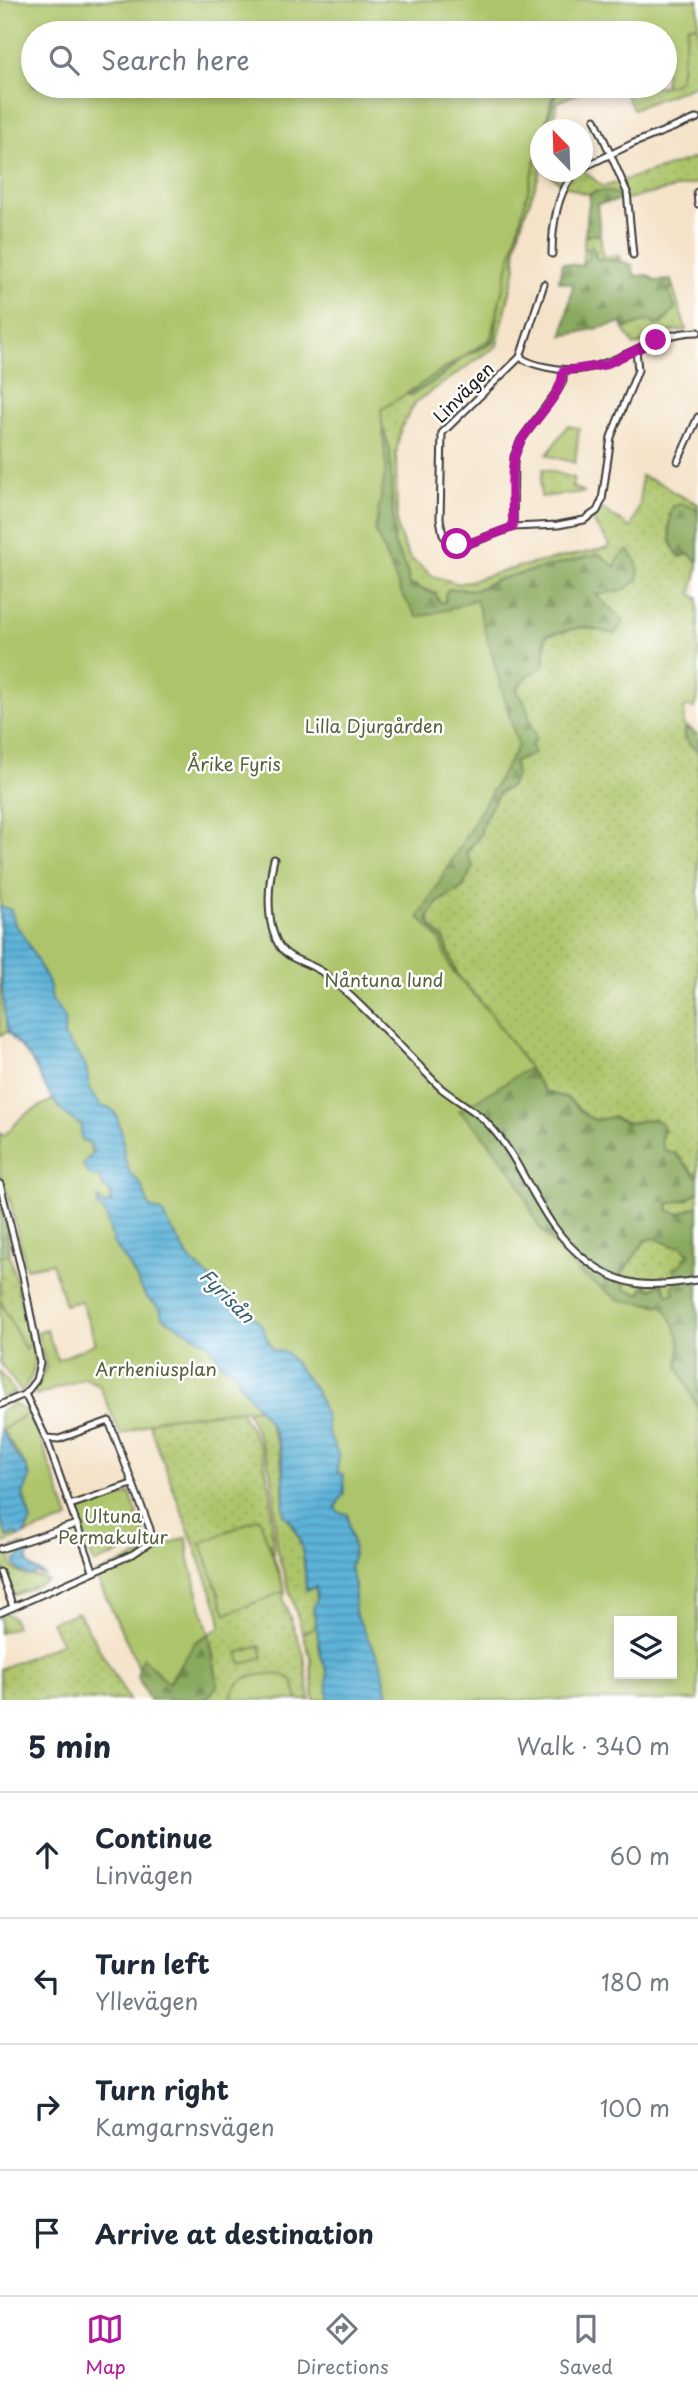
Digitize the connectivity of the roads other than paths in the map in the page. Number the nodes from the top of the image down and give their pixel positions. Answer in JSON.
{"nodes":[{"id":1,"x":698,"y":118,"type":"edge"},
{"id":2,"x":595,"y":119,"type":"dead end"},
{"id":3,"x":610,"y":153,"type":"junction"},
{"id":4,"x":593,"y":162,"type":"edge"},
{"id":5,"x":568,"y":182,"type":"edge"},
{"id":6,"x":696,"y":192,"type":"edge"},
{"id":7,"x":698,"y":204,"type":"edge"},
{"id":8,"x":552,"y":254,"type":"dead end"},
{"id":9,"x":633,"y":255,"type":"dead end"},
{"id":10,"x":544,"y":284,"type":"dead end"},
{"id":11,"x":698,"y":332,"type":"edge"},
{"id":12,"x":636,"y":350,"type":"junction"},
{"id":13,"x":520,"y":357,"type":"junction"},
{"id":14,"x":563,"y":371,"type":"junction"},
{"id":15,"x":698,"y":417,"type":"edge"},
{"id":16,"x":678,"y":461,"type":"dead end"},
{"id":17,"x":513,"y":527,"type":"junction"},
{"id":18,"x":274,"y":859,"type":"dead end"},
{"id":19,"x":0,"y":1184,"type":"edge"},
{"id":20,"x":698,"y":1280,"type":"edge"},
{"id":21,"x":25,"y":1394,"type":"junction"},
{"id":22,"x":0,"y":1405,"type":"edge"},
{"id":23,"x":46,"y":1438,"type":"junction"},
{"id":24,"x":131,"y":1484,"type":"junction"},
{"id":25,"x":70,"y":1505,"type":"junction"},
{"id":26,"x":77,"y":1524,"type":"junction"},
{"id":27,"x":0,"y":1549,"type":"edge"},
{"id":28,"x":93,"y":1570,"type":"junction"},
{"id":29,"x":0,"y":1572,"type":"edge"},
{"id":30,"x":13,"y":1607,"type":"junction"},
{"id":31,"x":0,"y":1613,"type":"edge"}],
"edges":[{"from":1,"to":3,"type":"street"},
{"from":2,"to":3,"type":"street"},
{"from":3,"to":4,"type":"street"},
{"from":3,"to":9,"type":"street"},
{"from":5,"to":8,"type":"street"},
{"from":6,"to":7,"type":"street"},
{"from":10,"to":13,"type":"street","name":"Linvägen"},
{"from":11,"to":12,"type":"street"},
{"from":12,"to":14,"type":"street"},
{"from":12,"to":17,"type":"street","name":"Linvägen"},
{"from":13,"to":14,"type":"street"},
{"from":13,"to":17,"type":"street","name":"Linvägen"},
{"from":14,"to":17,"type":"street"},
{"from":15,"to":16,"type":"street"},
{"from":18,"to":20,"type":"street"},
{"from":19,"to":21,"type":"street"},
{"from":21,"to":22,"type":"street"},
{"from":21,"to":23,"type":"street"},
{"from":23,"to":24,"type":"street"},
{"from":23,"to":25,"type":"street"},
{"from":24,"to":25,"type":"street"},
{"from":24,"to":28,"type":"street"},
{"from":25,"to":26,"type":"street"},
{"from":26,"to":27,"type":"street"},
{"from":26,"to":28,"type":"street"},
{"from":28,"to":30,"type":"street"},
{"from":29,"to":30,"type":"street"},
{"from":30,"to":31,"type":"street"}]}
